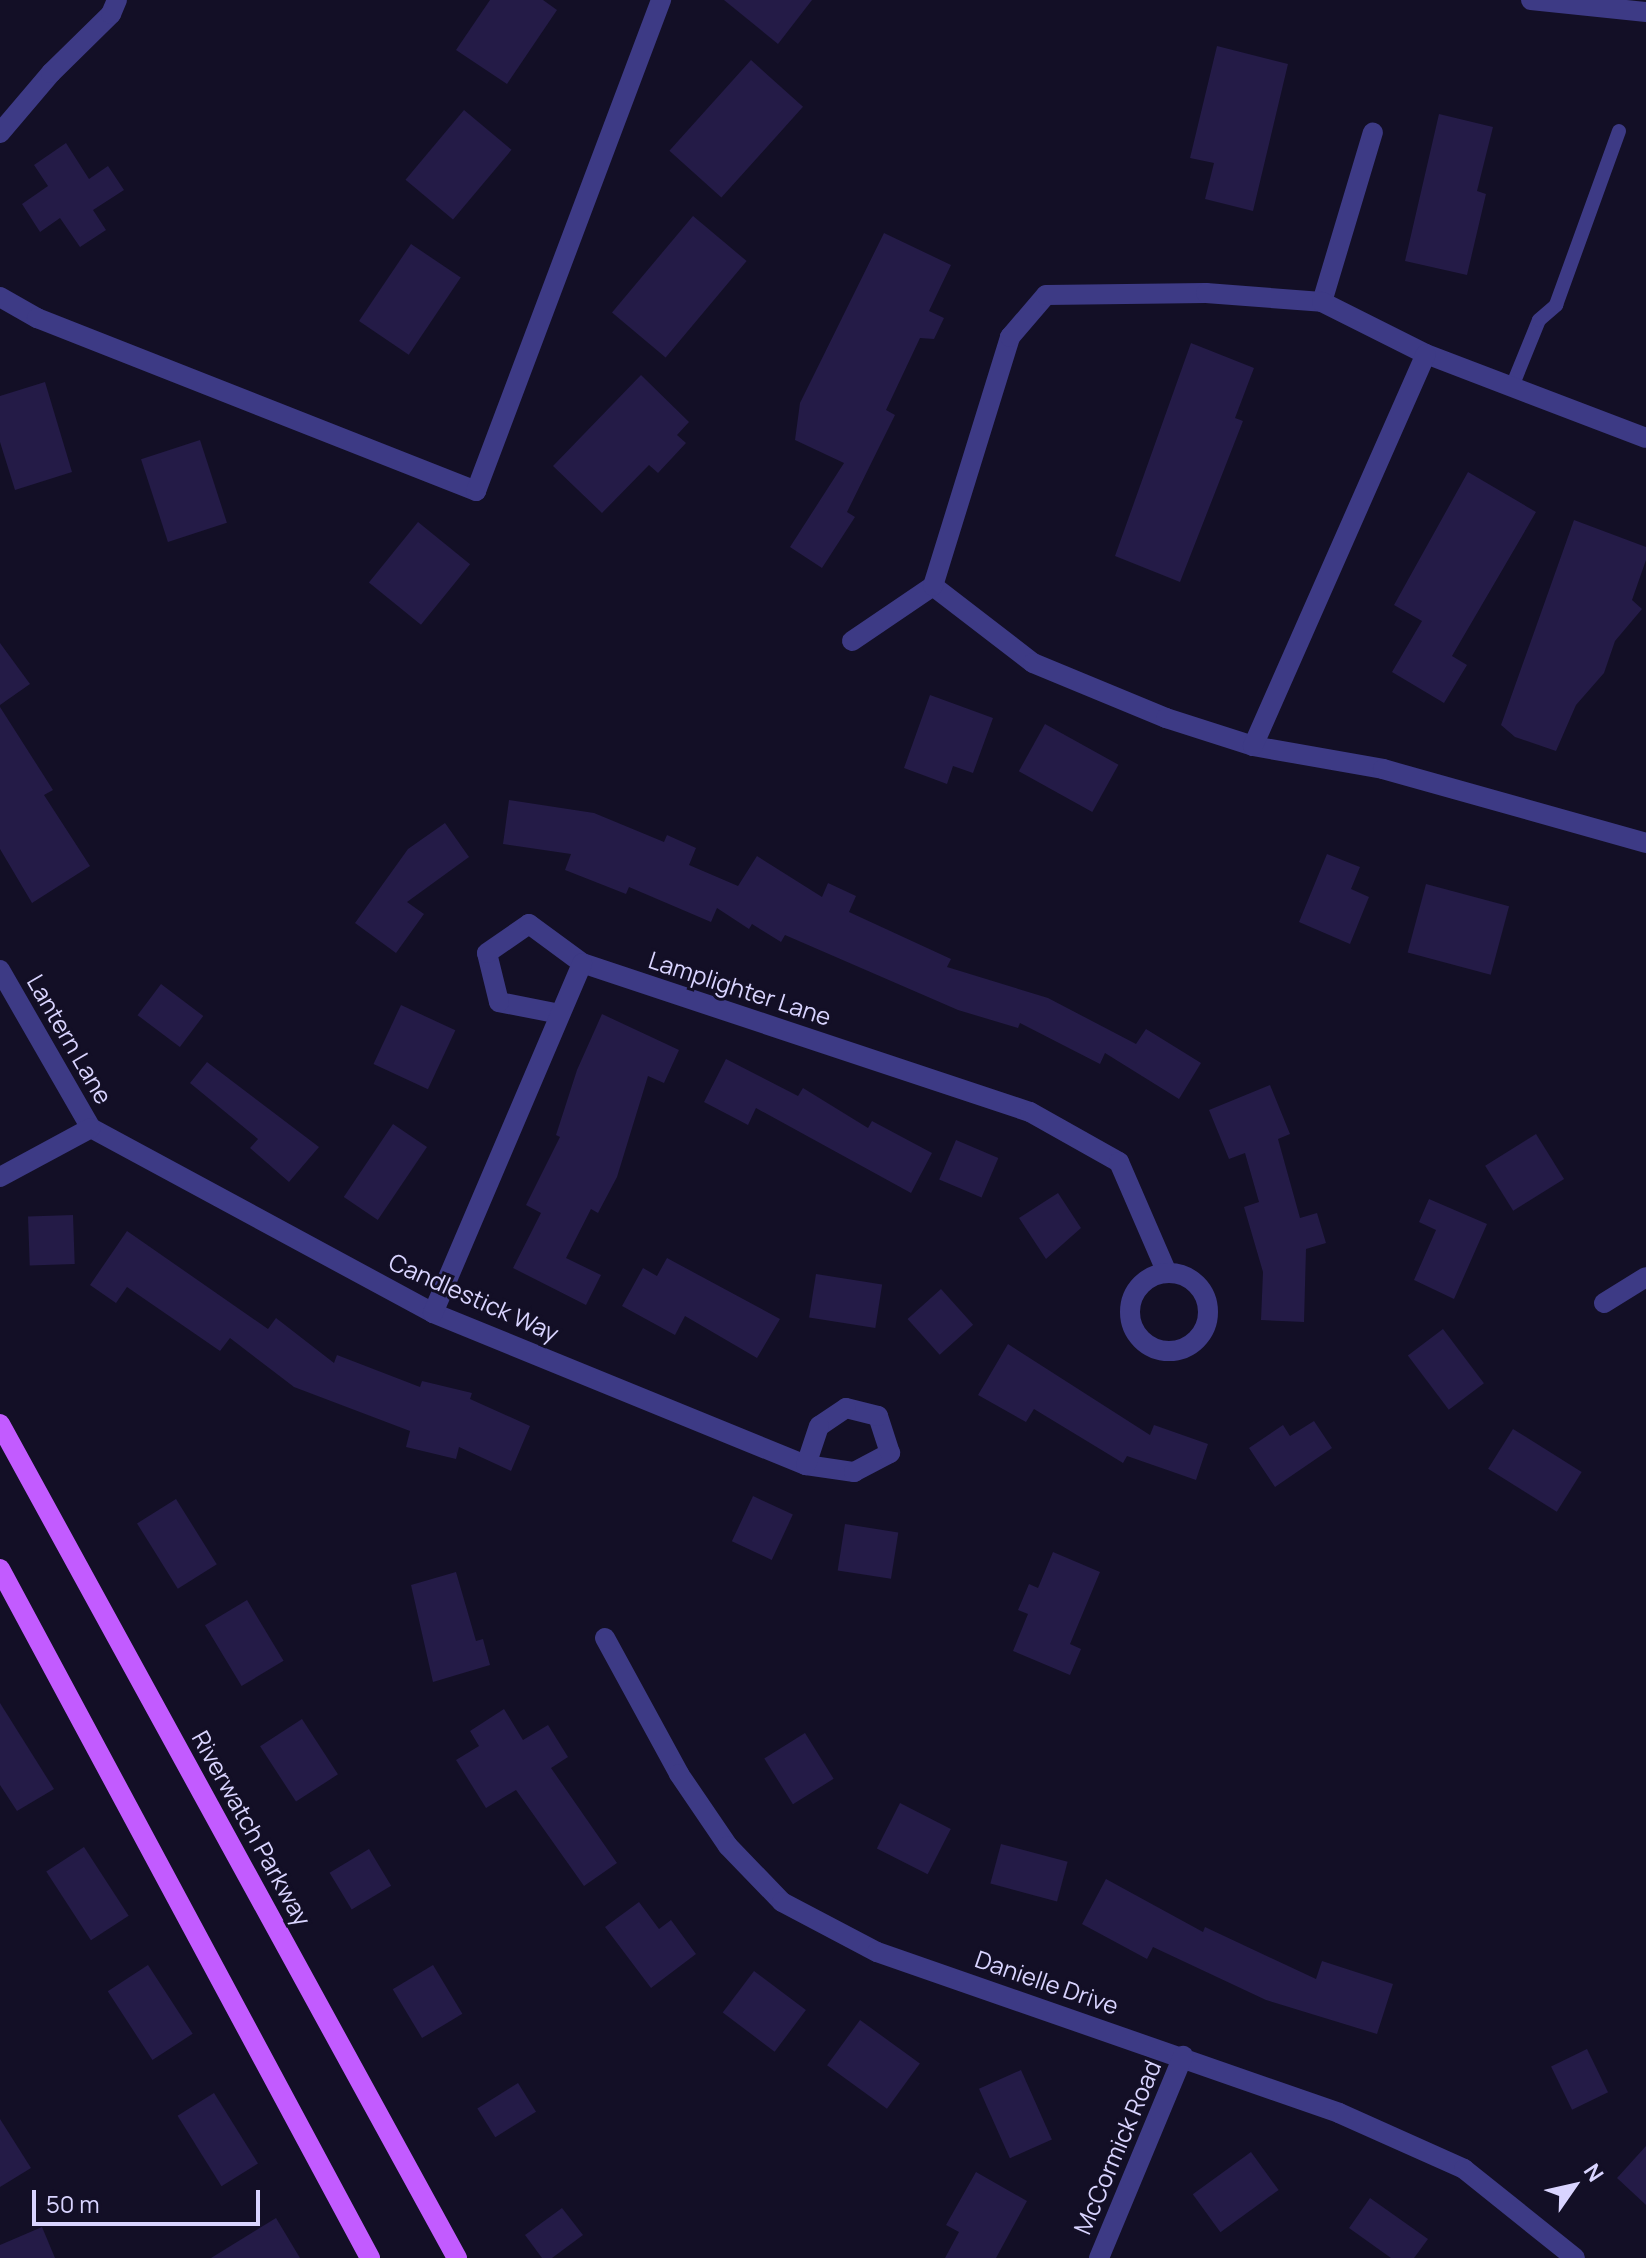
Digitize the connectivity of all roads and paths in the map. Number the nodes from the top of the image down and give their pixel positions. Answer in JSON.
{"nodes":[{"id":1,"x":117,"y":0,"type":"edge"},
{"id":2,"x":661,"y":0,"type":"edge"},
{"id":3,"x":1531,"y":0,"type":"edge"},
{"id":4,"x":1646,"y":12,"type":"edge"},
{"id":5,"x":1619,"y":131,"type":"dead end"},
{"id":6,"x":1373,"y":132,"type":"dead end"},
{"id":7,"x":0,"y":133,"type":"edge"},
{"id":8,"x":0,"y":297,"type":"edge"},
{"id":9,"x":1322,"y":302,"type":"junction"},
{"id":10,"x":1426,"y":354,"type":"junction"},
{"id":11,"x":1511,"y":389,"type":"junction"},
{"id":12,"x":1646,"y":438,"type":"edge"},
{"id":13,"x":933,"y":586,"type":"junction"},
{"id":14,"x":852,"y":641,"type":"dead end"},
{"id":15,"x":1253,"y":746,"type":"junction"},
{"id":16,"x":1646,"y":843,"type":"edge"},
{"id":17,"x":582,"y":963,"type":"junction"},
{"id":18,"x":0,"y":970,"type":"edge"},
{"id":19,"x":560,"y":1014,"type":"junction"},
{"id":20,"x":91,"y":1128,"type":"junction"},
{"id":21,"x":0,"y":1177,"type":"edge"},
{"id":22,"x":1167,"y":1273,"type":"dead end"},
{"id":23,"x":1646,"y":1277,"type":"edge"},
{"id":24,"x":1604,"y":1303,"type":"dead end"},
{"id":25,"x":433,"y":1313,"type":"junction"},
{"id":26,"x":0,"y":1424,"type":"edge"},
{"id":27,"x":806,"y":1465,"type":"dead end"},
{"id":28,"x":0,"y":1569,"type":"edge"},
{"id":29,"x":605,"y":1638,"type":"dead end"},
{"id":30,"x":1183,"y":2056,"type":"junction"},
{"id":31,"x":370,"y":2258,"type":"edge"},
{"id":32,"x":457,"y":2258,"type":"edge"},
{"id":33,"x":1099,"y":2258,"type":"edge"},
{"id":34,"x":1575,"y":2258,"type":"edge"}],
"edges":[{"from":1,"to":7,"type":"street"},
{"from":2,"to":8,"type":"street"},
{"from":3,"to":4,"type":"street"},
{"from":5,"to":11,"type":"lane"},
{"from":6,"to":9,"type":"street"},
{"from":9,"to":10,"type":"street"},
{"from":9,"to":13,"type":"street"},
{"from":10,"to":11,"type":"street"},
{"from":10,"to":15,"type":"street"},
{"from":11,"to":12,"type":"street"},
{"from":13,"to":14,"type":"street"},
{"from":13,"to":15,"type":"street"},
{"from":15,"to":16,"type":"street"},
{"from":17,"to":19,"type":"street"},
{"from":17,"to":19,"type":"street","name":"Lamplighter Lane"},
{"from":17,"to":22,"type":"street","name":"Lamplighter Lane"},
{"from":18,"to":20,"type":"street","name":"Lantern Lane"},
{"from":19,"to":25,"type":"street"},
{"from":20,"to":21,"type":"street","name":"Lantern Lane"},
{"from":20,"to":25,"type":"street","name":"Candlestick Way"},
{"from":23,"to":24,"type":"street"},
{"from":25,"to":27,"type":"street","name":"Candlestick Way"},
{"from":26,"to":32,"type":"main road","name":"Riverwatch Parkway"},
{"from":28,"to":31,"type":"main road"},
{"from":29,"to":30,"type":"street","name":"Danielle Drive"},
{"from":30,"to":33,"type":"street","name":"McCormick Road"},
{"from":30,"to":34,"type":"street","name":"Danielle Drive"}]}
